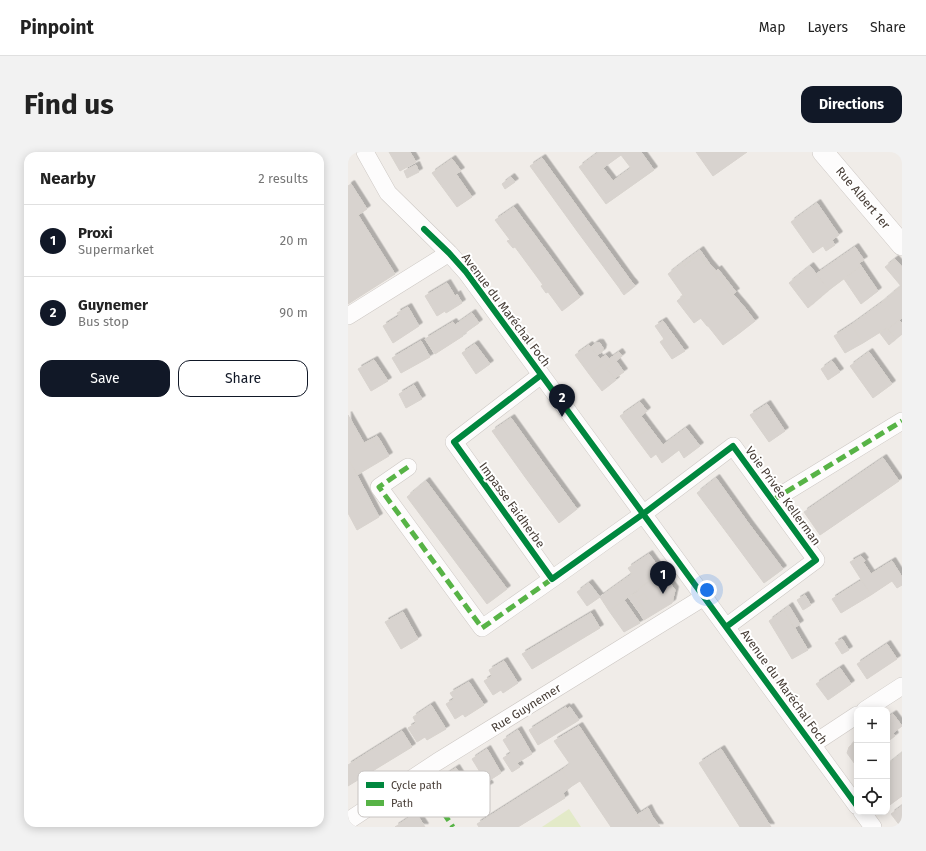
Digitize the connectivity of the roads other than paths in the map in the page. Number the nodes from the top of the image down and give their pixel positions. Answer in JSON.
{"nodes":[{"id":1,"x":365,"y":152,"type":"edge"},
{"id":2,"x":823,"y":152,"type":"edge"},
{"id":3,"x":902,"y":245,"type":"edge"},
{"id":4,"x":449,"y":253,"type":"junction"},
{"id":5,"x":348,"y":316,"type":"edge"},
{"id":6,"x":541,"y":375,"type":"junction"},
{"id":7,"x":902,"y":421,"type":"edge"},
{"id":8,"x":408,"y":467,"type":"dead end"},
{"id":9,"x":773,"y":500,"type":"junction"},
{"id":10,"x":643,"y":514,"type":"junction"},
{"id":11,"x":552,"y":579,"type":"junction"},
{"id":12,"x":704,"y":597,"type":"junction"},
{"id":13,"x":726,"y":627,"type":"junction"},
{"id":14,"x":902,"y":686,"type":"edge"},
{"id":15,"x":870,"y":707,"type":"edge"},
{"id":16,"x":854,"y":717,"type":"edge"},
{"id":17,"x":813,"y":744,"type":"junction"},
{"id":18,"x":423,"y":771,"type":"edge"},
{"id":19,"x":854,"y":802,"type":"edge"},
{"id":20,"x":358,"y":814,"type":"edge"},
{"id":21,"x":864,"y":815,"type":"edge"},
{"id":22,"x":348,"y":821,"type":"edge"},
{"id":23,"x":873,"y":827,"type":"edge"}],
"edges":[{"from":1,"to":4,"type":"street","name":"Avenue du Maréchal Foch"},
{"from":2,"to":3,"type":"street","name":"Rue Albert 1er"},
{"from":4,"to":5,"type":"street"},
{"from":4,"to":6,"type":"street","name":"Avenue du Maréchal Foch"},
{"from":6,"to":10,"type":"street","name":"Avenue du Maréchal Foch"},
{"from":6,"to":11,"type":"street","name":"Impasse Faidherbe"},
{"from":7,"to":9,"type":"street"},
{"from":8,"to":11,"type":"street"},
{"from":9,"to":10,"type":"street","name":"Voie Privée Kellerman"},
{"from":9,"to":13,"type":"street","name":"Voie Privée Kellerman"},
{"from":10,"to":11,"type":"street"},
{"from":10,"to":12,"type":"street","name":"Avenue du Maréchal Foch"},
{"from":12,"to":13,"type":"street","name":"Avenue du Maréchal Foch"},
{"from":12,"to":18,"type":"street","name":"Rue Guynemer"},
{"from":13,"to":17,"type":"street","name":"Avenue du Maréchal Foch"},
{"from":14,"to":15,"type":"street"},
{"from":16,"to":17,"type":"street"},
{"from":17,"to":19,"type":"street","name":"Avenue du Maréchal Foch"},
{"from":20,"to":22,"type":"street","name":"Rue Guynemer"},
{"from":21,"to":23,"type":"street"}]}
